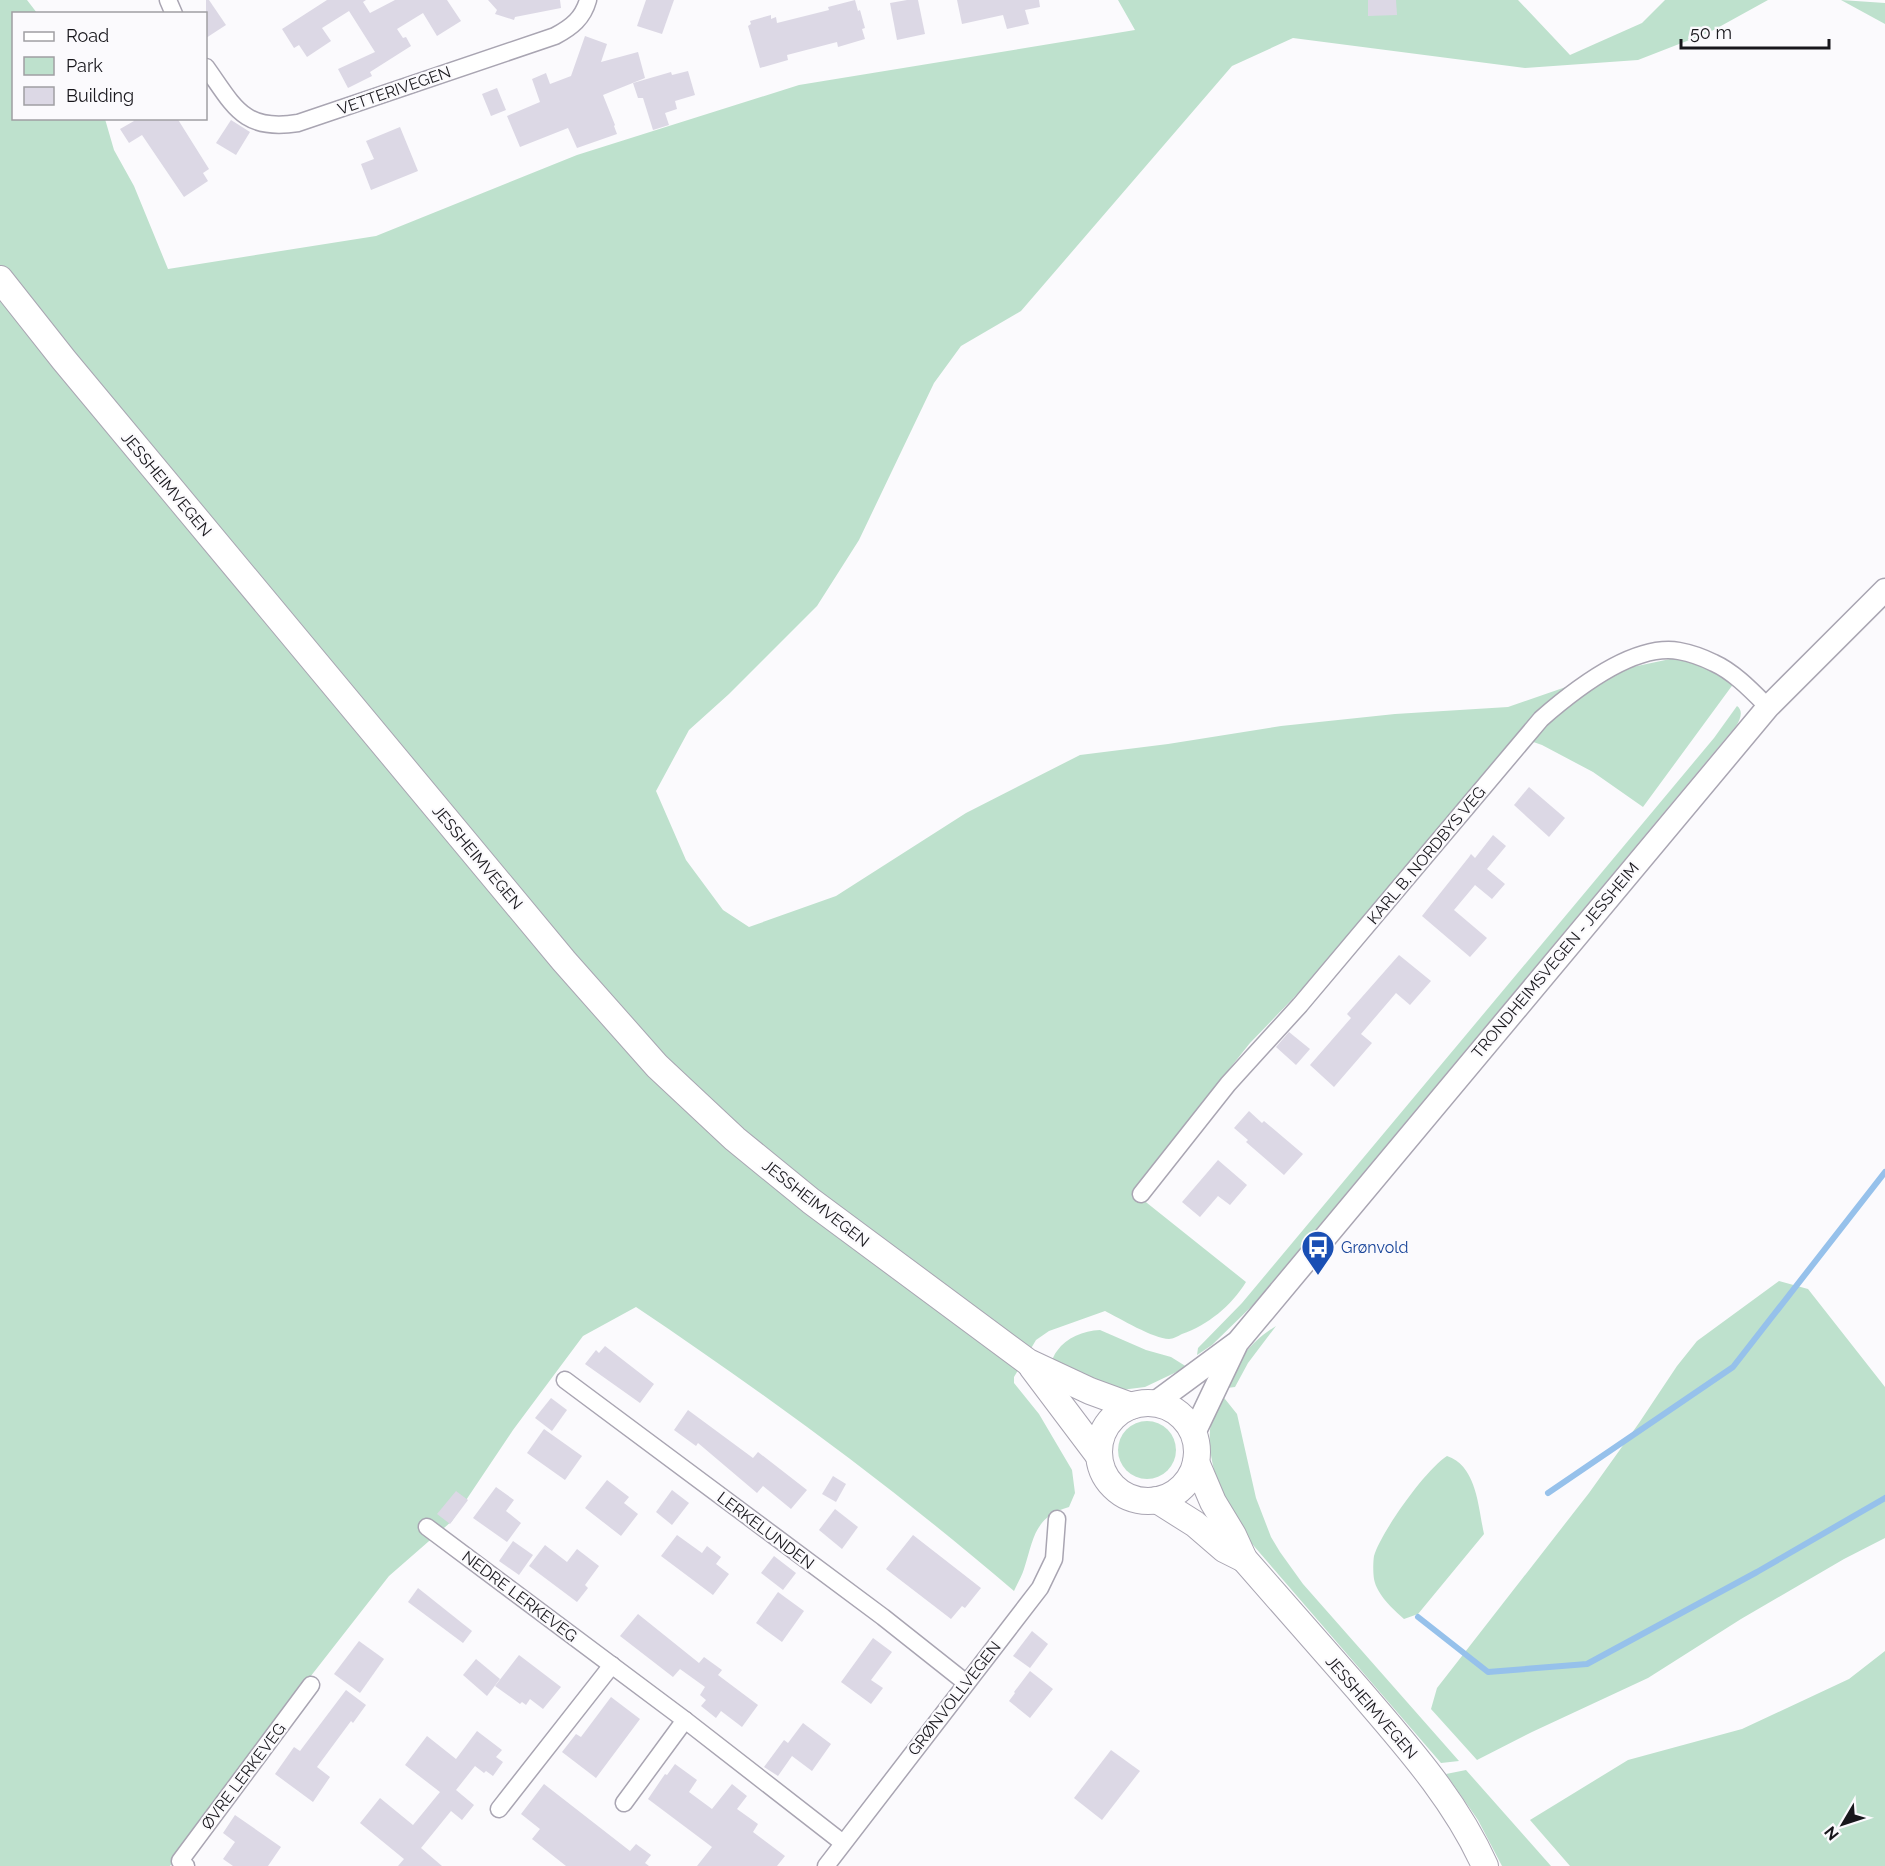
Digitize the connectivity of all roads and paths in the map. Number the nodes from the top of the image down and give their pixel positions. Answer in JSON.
{"nodes":[{"id":1,"x":588,"y":0,"type":"edge"},
{"id":2,"x":207,"y":68,"type":"edge"},
{"id":3,"x":0,"y":279,"type":"edge"},
{"id":4,"x":1885,"y":590,"type":"edge"},
{"id":5,"x":1768,"y":707,"type":"junction"},
{"id":6,"x":1141,"y":1194,"type":"dead end"},
{"id":7,"x":1237,"y":1343,"type":"junction"},
{"id":8,"x":1028,"y":1362,"type":"junction"},
{"id":9,"x":565,"y":1380,"type":"dead end"},
{"id":10,"x":1143,"y":1404,"type":"junction"},
{"id":11,"x":1194,"y":1433,"type":"junction"},
{"id":12,"x":1099,"y":1456,"type":"junction"},
{"id":13,"x":1196,"y":1462,"type":"junction"},
{"id":14,"x":1157,"y":1500,"type":"junction"},
{"id":15,"x":1057,"y":1519,"type":"dead end"},
{"id":16,"x":427,"y":1527,"type":"dead end"},
{"id":17,"x":1244,"y":1559,"type":"junction"},
{"id":18,"x":612,"y":1665,"type":"junction"},
{"id":19,"x":965,"y":1682,"type":"junction"},
{"id":20,"x":311,"y":1685,"type":"dead end"},
{"id":21,"x":686,"y":1720,"type":"junction"},
{"id":22,"x":624,"y":1803,"type":"dead end"},
{"id":23,"x":499,"y":1809,"type":"dead end"},
{"id":24,"x":843,"y":1843,"type":"junction"},
{"id":25,"x":186,"y":1866,"type":"edge"},
{"id":26,"x":826,"y":1866,"type":"edge"},
{"id":27,"x":1485,"y":1866,"type":"edge"}],
"edges":[{"from":1,"to":2,"type":"street","name":"VETTERIVEGEN"},
{"from":3,"to":8,"type":"main road","name":"JESSHEIMVEGEN"},
{"from":4,"to":5,"type":"main road","name":"TRONDHEIMSVEGEN - JESSHEIM"},
{"from":5,"to":6,"type":"street","name":"KARL B. NORDBYS VEG"},
{"from":5,"to":7,"type":"main road","name":"TRONDHEIMSVEGEN - JESSHEIM"},
{"from":7,"to":10,"type":"main road","name":"TRONDHEIMSVEGEN - JESSHEIM"},
{"from":7,"to":11,"type":"main road","name":"TRONDHEIMSVEGEN - JESSHEIM"},
{"from":8,"to":10,"type":"main road","name":"JESSHEIMVEGEN"},
{"from":8,"to":12,"type":"main road","name":"JESSHEIMVEGEN"},
{"from":9,"to":19,"type":"street","name":"LERKELUNDEN"},
{"from":10,"to":11,"type":"main road"},
{"from":10,"to":12,"type":"main road"},
{"from":11,"to":13,"type":"main road"},
{"from":12,"to":14,"type":"main road"},
{"from":13,"to":14,"type":"main road"},
{"from":13,"to":17,"type":"main road","name":"JESSHEIMVEGEN"},
{"from":14,"to":17,"type":"main road","name":"JESSHEIMVEGEN"},
{"from":15,"to":19,"type":"street","name":"GRØNVOLLVEGEN"},
{"from":16,"to":18,"type":"street","name":"NEDRE LERKEVEG"},
{"from":17,"to":27,"type":"main road","name":"JESSHEIMVEGEN"},
{"from":18,"to":21,"type":"street","name":"NEDRE LERKEVEG"},
{"from":18,"to":23,"type":"street"},
{"from":19,"to":24,"type":"street","name":"GRØNVOLLVEGEN"},
{"from":20,"to":25,"type":"street","name":"ØVRE LERKEVEG"},
{"from":21,"to":22,"type":"street"},
{"from":21,"to":24,"type":"street","name":"NEDRE LERKEVEG"},
{"from":24,"to":26,"type":"street","name":"GRØNVOLLVEGEN"}]}
